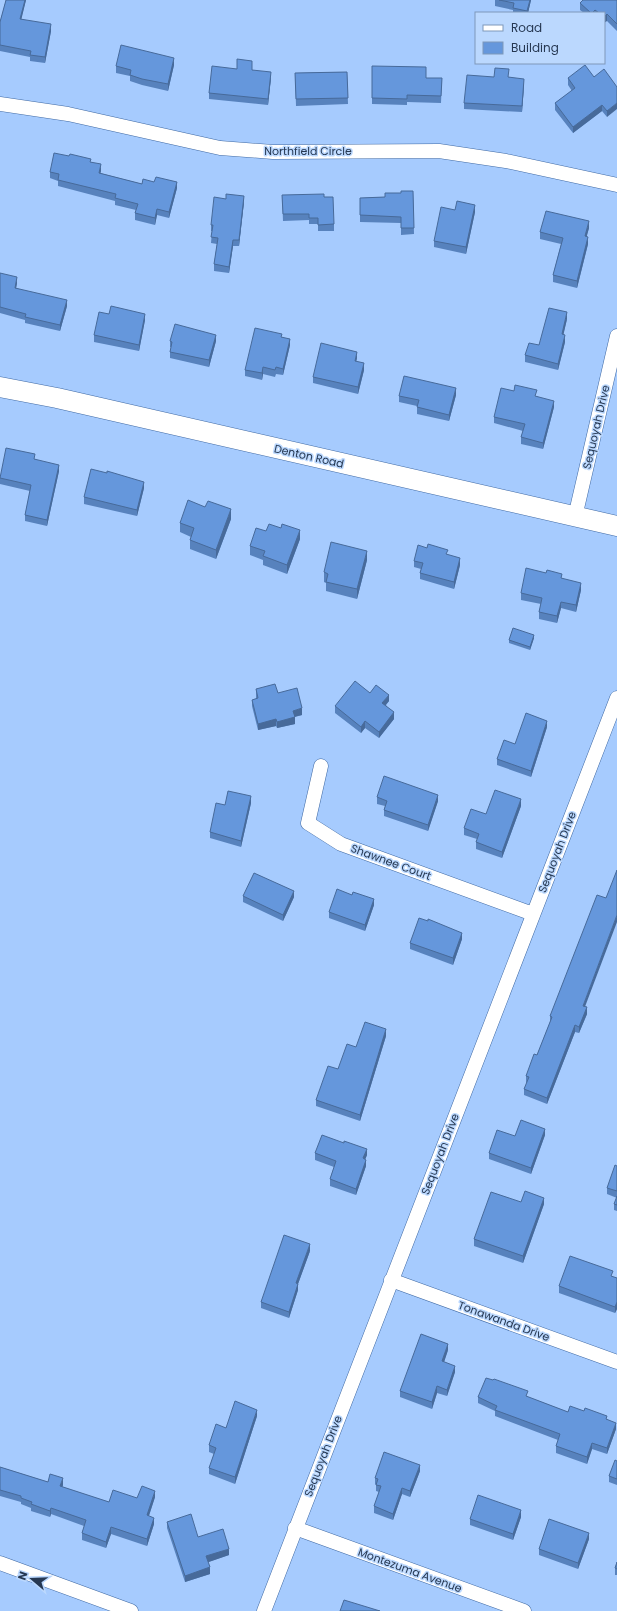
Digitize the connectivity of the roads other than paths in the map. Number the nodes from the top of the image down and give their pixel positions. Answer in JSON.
{"nodes":[{"id":1,"x":0,"y":104,"type":"edge"},
{"id":2,"x":617,"y":185,"type":"edge"},
{"id":3,"x":617,"y":336,"type":"edge"},
{"id":4,"x":0,"y":387,"type":"edge"},
{"id":5,"x":575,"y":517,"type":"junction"},
{"id":6,"x":617,"y":526,"type":"edge"},
{"id":7,"x":617,"y":698,"type":"edge"},
{"id":8,"x":321,"y":766,"type":"dead end"},
{"id":9,"x":533,"y":914,"type":"junction"},
{"id":10,"x":391,"y":1280,"type":"junction"},
{"id":11,"x":617,"y":1362,"type":"edge"},
{"id":12,"x":295,"y":1528,"type":"junction"},
{"id":13,"x":0,"y":1563,"type":"edge"},
{"id":14,"x":131,"y":1611,"type":"edge"},
{"id":15,"x":264,"y":1611,"type":"edge"},
{"id":16,"x":524,"y":1611,"type":"edge"}],
"edges":[{"from":1,"to":2,"type":"street","name":"Northfield Circle"},
{"from":3,"to":5,"type":"street","name":"Sequoyah Drive"},
{"from":4,"to":5,"type":"street","name":"Denton Road"},
{"from":5,"to":6,"type":"street","name":"Denton Road"},
{"from":7,"to":9,"type":"street","name":"Sequoyah Drive"},
{"from":8,"to":9,"type":"street","name":"Shawnee Court"},
{"from":9,"to":10,"type":"street","name":"Sequoyah Drive"},
{"from":10,"to":11,"type":"street","name":"Tonawanda Drive"},
{"from":10,"to":12,"type":"street","name":"Sequoyah Drive"},
{"from":12,"to":15,"type":"street","name":"Sequoyah Drive"},
{"from":12,"to":16,"type":"street","name":"Montezuma Avenue"},
{"from":13,"to":14,"type":"street"}]}
